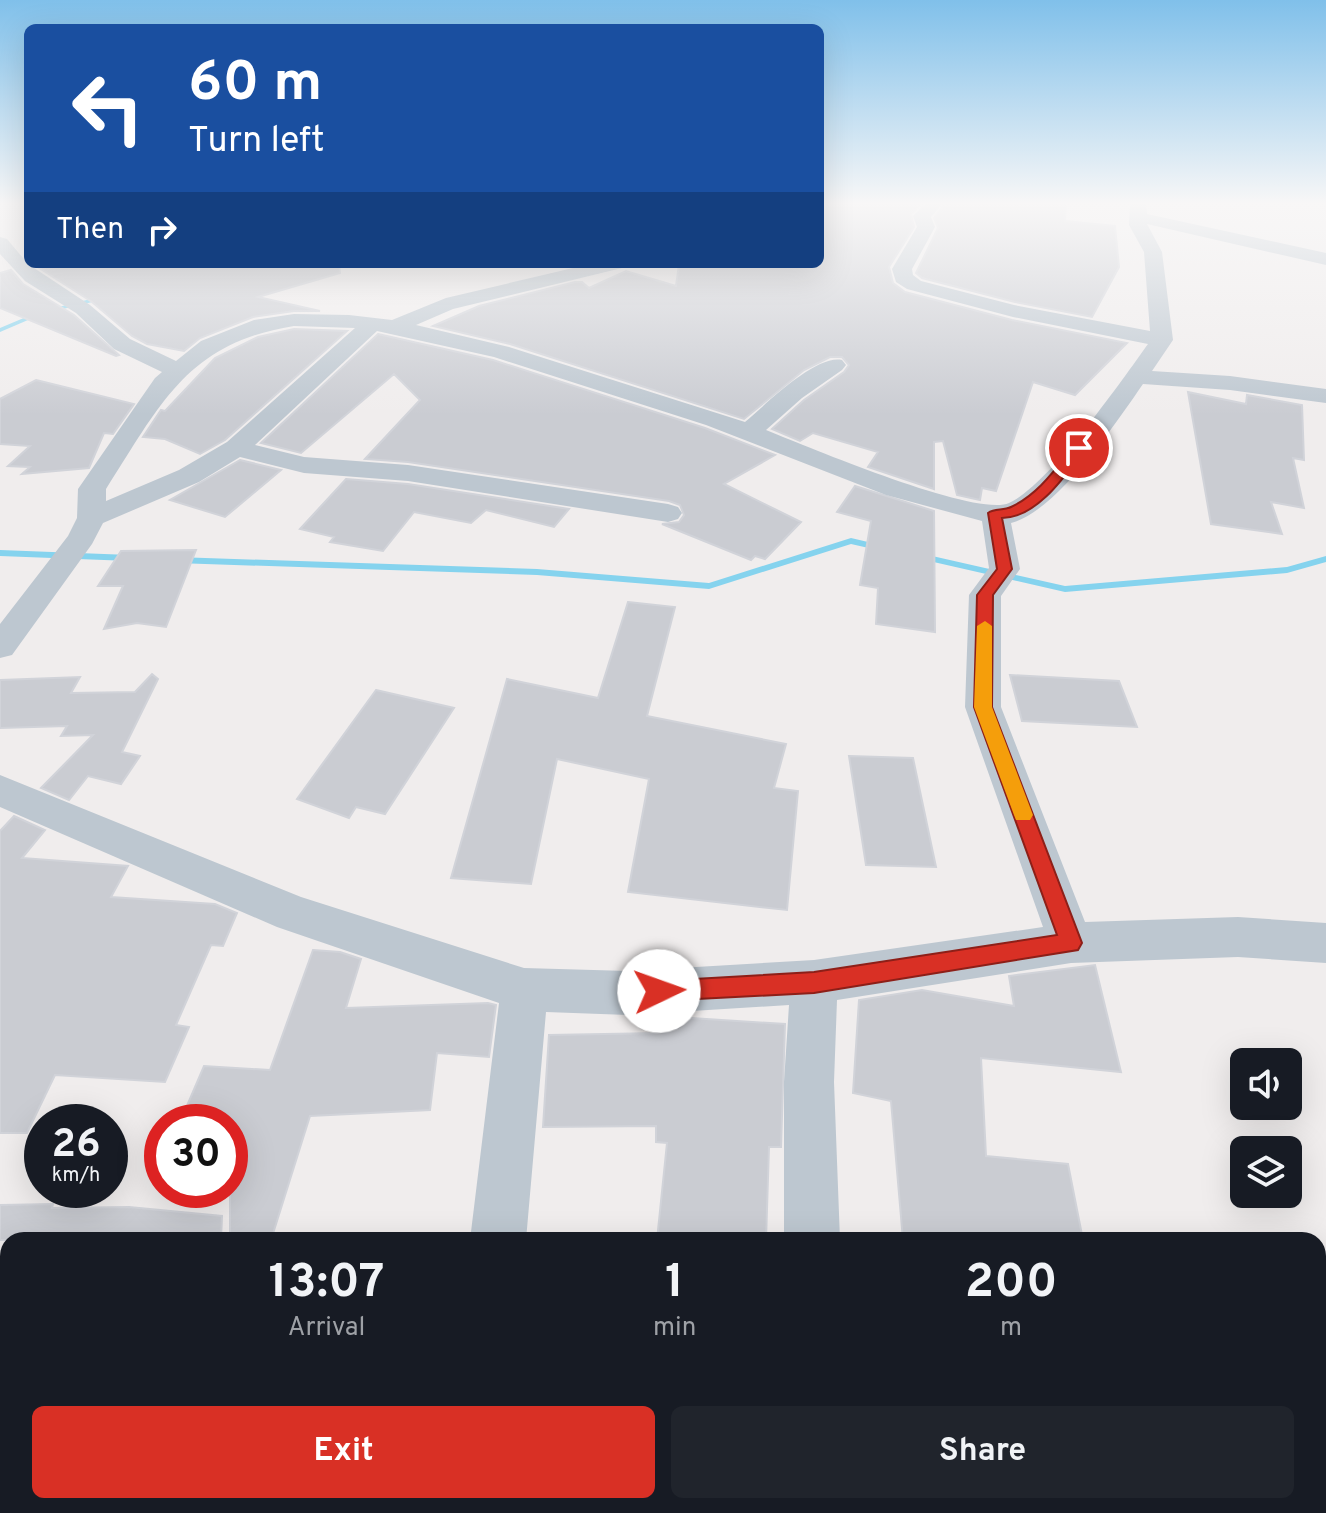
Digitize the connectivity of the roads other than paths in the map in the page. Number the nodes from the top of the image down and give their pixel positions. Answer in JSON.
{"nodes":[{"id":1,"x":25,"y":274,"type":"edge"},
{"id":2,"x":574,"y":274,"type":"edge"},
{"id":3,"x":903,"y":274,"type":"edge"},
{"id":4,"x":1155,"y":274,"type":"edge"},
{"id":5,"x":384,"y":326,"type":"junction"},
{"id":6,"x":1162,"y":340,"type":"junction"},
{"id":7,"x":834,"y":365,"type":"dead end"},
{"id":8,"x":177,"y":370,"type":"junction"},
{"id":9,"x":1136,"y":377,"type":"junction"},
{"id":10,"x":1326,"y":396,"type":"edge"},
{"id":11,"x":748,"y":433,"type":"junction"},
{"id":12,"x":236,"y":448,"type":"junction"},
{"id":13,"x":668,"y":513,"type":"dead end"},
{"id":14,"x":995,"y":513,"type":"junction"},
{"id":15,"x":91,"y":518,"type":"junction"},
{"id":16,"x":0,"y":647,"type":"edge"},
{"id":17,"x":0,"y":790,"type":"edge"},
{"id":18,"x":1071,"y":943,"type":"junction"},
{"id":19,"x":1326,"y":943,"type":"edge"},
{"id":20,"x":814,"y":982,"type":"junction"},
{"id":21,"x":524,"y":990,"type":"junction"},
{"id":22,"x":499,"y":1232,"type":"edge"},
{"id":23,"x":812,"y":1232,"type":"edge"}],
"edges":[{"from":1,"to":8,"type":"street"},
{"from":2,"to":5,"type":"street"},
{"from":3,"to":6,"type":"street"},
{"from":4,"to":6,"type":"street"},
{"from":5,"to":8,"type":"street"},
{"from":5,"to":11,"type":"street"},
{"from":5,"to":12,"type":"street"},
{"from":6,"to":9,"type":"street"},
{"from":7,"to":11,"type":"street"},
{"from":8,"to":15,"type":"street"},
{"from":9,"to":10,"type":"street"},
{"from":9,"to":14,"type":"street"},
{"from":11,"to":14,"type":"street"},
{"from":12,"to":13,"type":"street"},
{"from":12,"to":15,"type":"street"},
{"from":14,"to":18,"type":"street"},
{"from":15,"to":16,"type":"street"},
{"from":17,"to":21,"type":"street"},
{"from":18,"to":19,"type":"street"},
{"from":18,"to":20,"type":"street"},
{"from":20,"to":21,"type":"street"},
{"from":20,"to":23,"type":"street"},
{"from":21,"to":22,"type":"street"}]}
